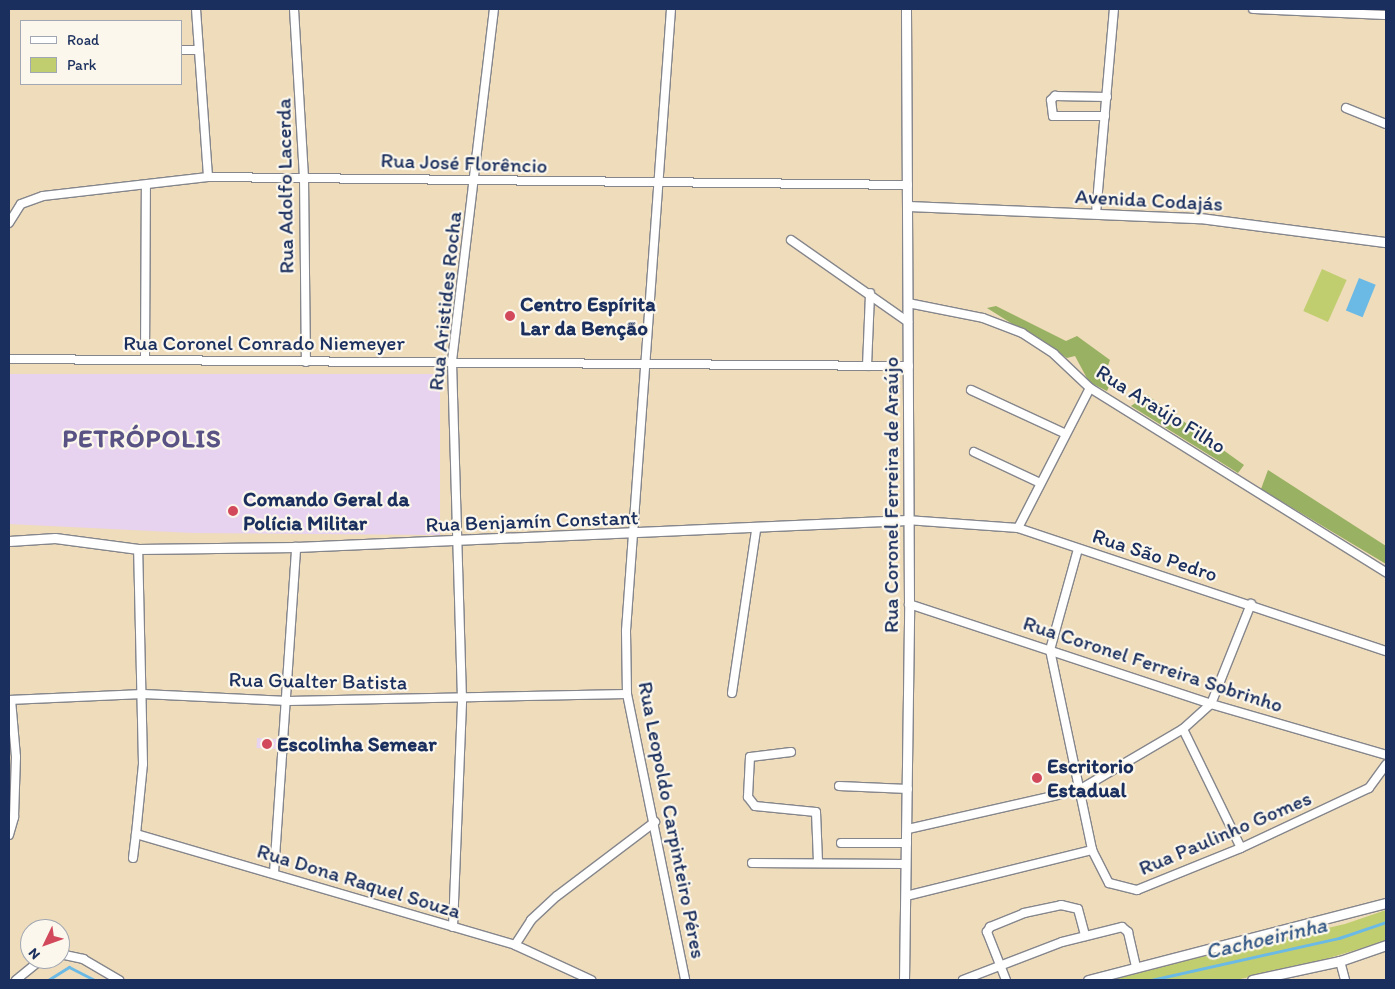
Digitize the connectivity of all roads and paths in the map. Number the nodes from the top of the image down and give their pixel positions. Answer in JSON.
{"nodes":[{"id":1,"x":196,"y":9,"type":"edge"},
{"id":2,"x":294,"y":9,"type":"edge"},
{"id":3,"x":494,"y":9,"type":"edge"},
{"id":4,"x":671,"y":9,"type":"edge"},
{"id":5,"x":906,"y":9,"type":"edge"},
{"id":6,"x":1114,"y":9,"type":"edge"},
{"id":7,"x":1253,"y":9,"type":"edge"},
{"id":8,"x":1367,"y":12,"type":"edge"},
{"id":9,"x":1386,"y":15,"type":"edge"},
{"id":10,"x":182,"y":50,"type":"edge"},
{"id":11,"x":196,"y":50,"type":"junction"},
{"id":12,"x":1107,"y":97,"type":"junction"},
{"id":13,"x":1346,"y":108,"type":"dead end"},
{"id":14,"x":1105,"y":116,"type":"junction"},
{"id":15,"x":1386,"y":124,"type":"edge"},
{"id":16,"x":208,"y":177,"type":"junction"},
{"id":17,"x":304,"y":177,"type":"junction"},
{"id":18,"x":475,"y":178,"type":"junction"},
{"id":19,"x":146,"y":185,"type":"junction"},
{"id":20,"x":661,"y":185,"type":"junction"},
{"id":21,"x":908,"y":185,"type":"junction"},
{"id":22,"x":908,"y":206,"type":"junction"},
{"id":23,"x":1096,"y":214,"type":"junction"},
{"id":24,"x":9,"y":223,"type":"edge"},
{"id":25,"x":791,"y":240,"type":"dead end"},
{"id":26,"x":1384,"y":240,"type":"edge"},
{"id":27,"x":870,"y":293,"type":"junction"},
{"id":28,"x":908,"y":304,"type":"junction"},
{"id":29,"x":908,"y":322,"type":"junction"},
{"id":30,"x":9,"y":359,"type":"edge"},
{"id":31,"x":145,"y":360,"type":"junction"},
{"id":32,"x":452,"y":361,"type":"junction"},
{"id":33,"x":645,"y":361,"type":"junction"},
{"id":34,"x":306,"y":362,"type":"junction"},
{"id":35,"x":866,"y":366,"type":"junction"},
{"id":36,"x":909,"y":366,"type":"junction"},
{"id":37,"x":1090,"y":388,"type":"junction"},
{"id":38,"x":971,"y":390,"type":"dead end"},
{"id":39,"x":1064,"y":433,"type":"junction"},
{"id":40,"x":974,"y":452,"type":"dead end"},
{"id":41,"x":1038,"y":482,"type":"junction"},
{"id":42,"x":907,"y":520,"type":"junction"},
{"id":43,"x":1018,"y":528,"type":"junction"},
{"id":44,"x":756,"y":530,"type":"junction"},
{"id":45,"x":632,"y":534,"type":"junction"},
{"id":46,"x":9,"y":541,"type":"edge"},
{"id":47,"x":454,"y":542,"type":"junction"},
{"id":48,"x":296,"y":547,"type":"junction"},
{"id":49,"x":138,"y":549,"type":"junction"},
{"id":50,"x":1078,"y":549,"type":"junction"},
{"id":51,"x":1386,"y":572,"type":"edge"},
{"id":52,"x":909,"y":604,"type":"junction"},
{"id":53,"x":1251,"y":604,"type":"junction"},
{"id":54,"x":1050,"y":650,"type":"junction"},
{"id":55,"x":1386,"y":651,"type":"edge"},
{"id":56,"x":732,"y":693,"type":"dead end"},
{"id":57,"x":143,"y":694,"type":"junction"},
{"id":58,"x":627,"y":694,"type":"junction"},
{"id":59,"x":462,"y":699,"type":"junction"},
{"id":60,"x":10,"y":700,"type":"edge"},
{"id":61,"x":288,"y":701,"type":"junction"},
{"id":62,"x":1211,"y":704,"type":"junction"},
{"id":63,"x":1183,"y":729,"type":"junction"},
{"id":64,"x":791,"y":752,"type":"dead end"},
{"id":65,"x":1386,"y":754,"type":"edge"},
{"id":66,"x":1386,"y":765,"type":"edge"},
{"id":67,"x":839,"y":786,"type":"dead end"},
{"id":68,"x":908,"y":789,"type":"junction"},
{"id":69,"x":1079,"y":790,"type":"junction"},
{"id":70,"x":655,"y":822,"type":"junction"},
{"id":71,"x":908,"y":829,"type":"junction"},
{"id":72,"x":136,"y":834,"type":"junction"},
{"id":73,"x":9,"y":835,"type":"edge"},
{"id":74,"x":841,"y":843,"type":"dead end"},
{"id":75,"x":907,"y":843,"type":"junction"},
{"id":76,"x":1240,"y":848,"type":"junction"},
{"id":77,"x":1092,"y":850,"type":"junction"},
{"id":78,"x":133,"y":858,"type":"dead end"},
{"id":79,"x":818,"y":862,"type":"junction"},
{"id":80,"x":752,"y":863,"type":"dead end"},
{"id":81,"x":906,"y":864,"type":"junction"},
{"id":82,"x":274,"y":873,"type":"junction"},
{"id":83,"x":906,"y":896,"type":"junction"},
{"id":84,"x":1386,"y":903,"type":"edge"},
{"id":85,"x":453,"y":927,"type":"junction"},
{"id":86,"x":1085,"y":936,"type":"junction"},
{"id":87,"x":515,"y":945,"type":"junction"},
{"id":88,"x":1386,"y":945,"type":"edge"},
{"id":89,"x":70,"y":956,"type":"edge"},
{"id":90,"x":1340,"y":961,"type":"junction"},
{"id":91,"x":1000,"y":965,"type":"junction"},
{"id":92,"x":1136,"y":968,"type":"junction"},
{"id":93,"x":30,"y":969,"type":"edge"},
{"id":94,"x":16,"y":980,"type":"edge"},
{"id":95,"x":119,"y":980,"type":"edge"},
{"id":96,"x":592,"y":980,"type":"edge"},
{"id":97,"x":685,"y":980,"type":"edge"},
{"id":98,"x":904,"y":980,"type":"edge"},
{"id":99,"x":963,"y":980,"type":"edge"},
{"id":100,"x":1006,"y":980,"type":"edge"},
{"id":101,"x":1088,"y":980,"type":"edge"},
{"id":102,"x":1252,"y":980,"type":"edge"},
{"id":103,"x":1345,"y":980,"type":"edge"}],
"edges":[{"from":1,"to":11,"type":"street"},
{"from":2,"to":17,"type":"street","name":"Rua Adolfo Lacerda"},
{"from":3,"to":18,"type":"street","name":"Rua Aristides Rocha"},
{"from":4,"to":20,"type":"street","name":"Rua Leopoldo Carpinteiro Péres"},
{"from":5,"to":21,"type":"street","name":"Rua Coronel Ferreira de Araújo"},
{"from":6,"to":12,"type":"street"},
{"from":7,"to":8,"type":"street"},
{"from":8,"to":9,"type":"street"},
{"from":10,"to":11,"type":"street"},
{"from":11,"to":16,"type":"street"},
{"from":12,"to":14,"type":"street"},
{"from":12,"to":14,"type":"street"},
{"from":13,"to":15,"type":"street"},
{"from":14,"to":23,"type":"street"},
{"from":16,"to":17,"type":"street","name":"Rua José Florêncio"},
{"from":16,"to":19,"type":"street","name":"Rua José Florêncio"},
{"from":17,"to":18,"type":"street","name":"Rua José Florêncio"},
{"from":17,"to":34,"type":"street","name":"Rua Adolfo Lacerda"},
{"from":18,"to":20,"type":"street","name":"Rua José Florêncio"},
{"from":18,"to":32,"type":"street","name":"Rua Aristides Rocha"},
{"from":19,"to":24,"type":"street","name":"Rua José Florêncio"},
{"from":19,"to":31,"type":"street"},
{"from":20,"to":21,"type":"street","name":"Rua José Florêncio"},
{"from":20,"to":33,"type":"street","name":"Rua Leopoldo Carpinteiro Péres"},
{"from":21,"to":22,"type":"street","name":"Rua Coronel Ferreira de Araújo"},
{"from":22,"to":23,"type":"street","name":"Avenida Codajás"},
{"from":22,"to":28,"type":"street","name":"Rua Coronel Ferreira de Araújo"},
{"from":23,"to":26,"type":"street","name":"Avenida Codajás"},
{"from":25,"to":27,"type":"street"},
{"from":27,"to":29,"type":"street"},
{"from":27,"to":35,"type":"street"},
{"from":28,"to":29,"type":"street","name":"Rua Coronel Ferreira de Araújo"},
{"from":28,"to":37,"type":"street","name":"Rua Araújo Filho"},
{"from":29,"to":36,"type":"street","name":"Rua Coronel Ferreira de Araújo"},
{"from":30,"to":31,"type":"street","name":"Rua Coronel Conrado Niemeyer"},
{"from":31,"to":34,"type":"street","name":"Rua Coronel Conrado Niemeyer"},
{"from":32,"to":33,"type":"street","name":"Rua Coronel Conrado Niemeyer"},
{"from":32,"to":34,"type":"street","name":"Rua Coronel Conrado Niemeyer"},
{"from":32,"to":47,"type":"street","name":"Rua Aristides Rocha"},
{"from":33,"to":35,"type":"street","name":"Rua Coronel Conrado Niemeyer"},
{"from":33,"to":45,"type":"street","name":"Rua Leopoldo Carpinteiro Péres"},
{"from":35,"to":36,"type":"street","name":"Rua Coronel Conrado Niemeyer"},
{"from":36,"to":42,"type":"street","name":"Rua Coronel Ferreira de Araújo"},
{"from":37,"to":39,"type":"street"},
{"from":37,"to":51,"type":"street","name":"Rua Araújo Filho"},
{"from":38,"to":39,"type":"street"},
{"from":39,"to":41,"type":"street"},
{"from":40,"to":41,"type":"street"},
{"from":41,"to":43,"type":"street"},
{"from":42,"to":43,"type":"street","name":"Rua São Pedro"},
{"from":42,"to":44,"type":"street","name":"Rua Benjamín Constant"},
{"from":42,"to":52,"type":"street","name":"Rua Coronel Ferreira de Araújo"},
{"from":43,"to":50,"type":"street","name":"Rua São Pedro"},
{"from":44,"to":45,"type":"street","name":"Rua Benjamín Constant"},
{"from":44,"to":56,"type":"street"},
{"from":45,"to":47,"type":"street","name":"Rua Benjamín Constant"},
{"from":45,"to":58,"type":"street","name":"Rua Leopoldo Carpinteiro Péres"},
{"from":46,"to":49,"type":"street","name":"Rua Benjamín Constant"},
{"from":47,"to":48,"type":"street","name":"Rua Benjamín Constant"},
{"from":47,"to":59,"type":"street","name":"Rua Aristides Rocha"},
{"from":48,"to":49,"type":"street","name":"Rua Benjamín Constant"},
{"from":48,"to":61,"type":"street"},
{"from":49,"to":57,"type":"street"},
{"from":50,"to":53,"type":"street","name":"Rua São Pedro"},
{"from":50,"to":54,"type":"street","name":"Rua Paulinho Gomes"},
{"from":52,"to":54,"type":"street","name":"Rua Coronel Ferreira Sobrinho"},
{"from":52,"to":68,"type":"street","name":"Rua Coronel Ferreira de Araújo"},
{"from":53,"to":55,"type":"street","name":"Rua São Pedro"},
{"from":53,"to":62,"type":"street"},
{"from":54,"to":62,"type":"street","name":"Rua Coronel Ferreira Sobrinho"},
{"from":54,"to":69,"type":"street","name":"Rua Paulinho Gomes"},
{"from":57,"to":60,"type":"street","name":"Rua Gualter Batista"},
{"from":57,"to":61,"type":"street","name":"Rua Gualter Batista"},
{"from":57,"to":72,"type":"street"},
{"from":58,"to":59,"type":"street","name":"Rua Gualter Batista"},
{"from":58,"to":70,"type":"street","name":"Rua Leopoldo Carpinteiro Péres"},
{"from":59,"to":61,"type":"street","name":"Rua Gualter Batista"},
{"from":59,"to":85,"type":"street","name":"Rua Aristides Rocha"},
{"from":60,"to":73,"type":"street"},
{"from":61,"to":82,"type":"street"},
{"from":62,"to":63,"type":"street"},
{"from":62,"to":65,"type":"street","name":"Rua Coronel Ferreira Sobrinho"},
{"from":63,"to":69,"type":"street"},
{"from":63,"to":76,"type":"street"},
{"from":64,"to":79,"type":"street"},
{"from":66,"to":76,"type":"street","name":"Rua Paulinho Gomes"},
{"from":67,"to":68,"type":"street"},
{"from":68,"to":71,"type":"street","name":"Rua Coronel Ferreira de Araújo"},
{"from":69,"to":71,"type":"street"},
{"from":69,"to":77,"type":"street","name":"Rua Paulinho Gomes"},
{"from":70,"to":87,"type":"street"},
{"from":70,"to":97,"type":"street","name":"Rua Leopoldo Carpinteiro Péres"},
{"from":71,"to":75,"type":"street","name":"Rua Coronel Ferreira de Araújo"},
{"from":72,"to":78,"type":"street"},
{"from":72,"to":82,"type":"street","name":"Rua Dona Raquel Souza"},
{"from":74,"to":75,"type":"street"},
{"from":75,"to":81,"type":"street","name":"Rua Coronel Ferreira de Araújo"},
{"from":76,"to":77,"type":"street","name":"Rua Paulinho Gomes"},
{"from":77,"to":83,"type":"street"},
{"from":79,"to":80,"type":"street"},
{"from":79,"to":81,"type":"street"},
{"from":81,"to":83,"type":"street","name":"Rua Coronel Ferreira de Araújo"},
{"from":82,"to":85,"type":"street","name":"Rua Dona Raquel Souza"},
{"from":83,"to":98,"type":"street","name":"Rua Coronel Ferreira de Araújo"},
{"from":84,"to":92,"type":"street"},
{"from":85,"to":87,"type":"street","name":"Rua Dona Raquel Souza"},
{"from":86,"to":91,"type":"street"},
{"from":86,"to":91,"type":"street"},
{"from":86,"to":92,"type":"street"},
{"from":87,"to":96,"type":"street","name":"Rua Dona Raquel Souza"},
{"from":88,"to":90,"type":"street"},
{"from":89,"to":95,"type":"street"},
{"from":90,"to":102,"type":"street"},
{"from":90,"to":103,"type":"street"},
{"from":91,"to":99,"type":"street"},
{"from":91,"to":100,"type":"street"},
{"from":92,"to":101,"type":"street"},
{"from":93,"to":94,"type":"street"}]}
